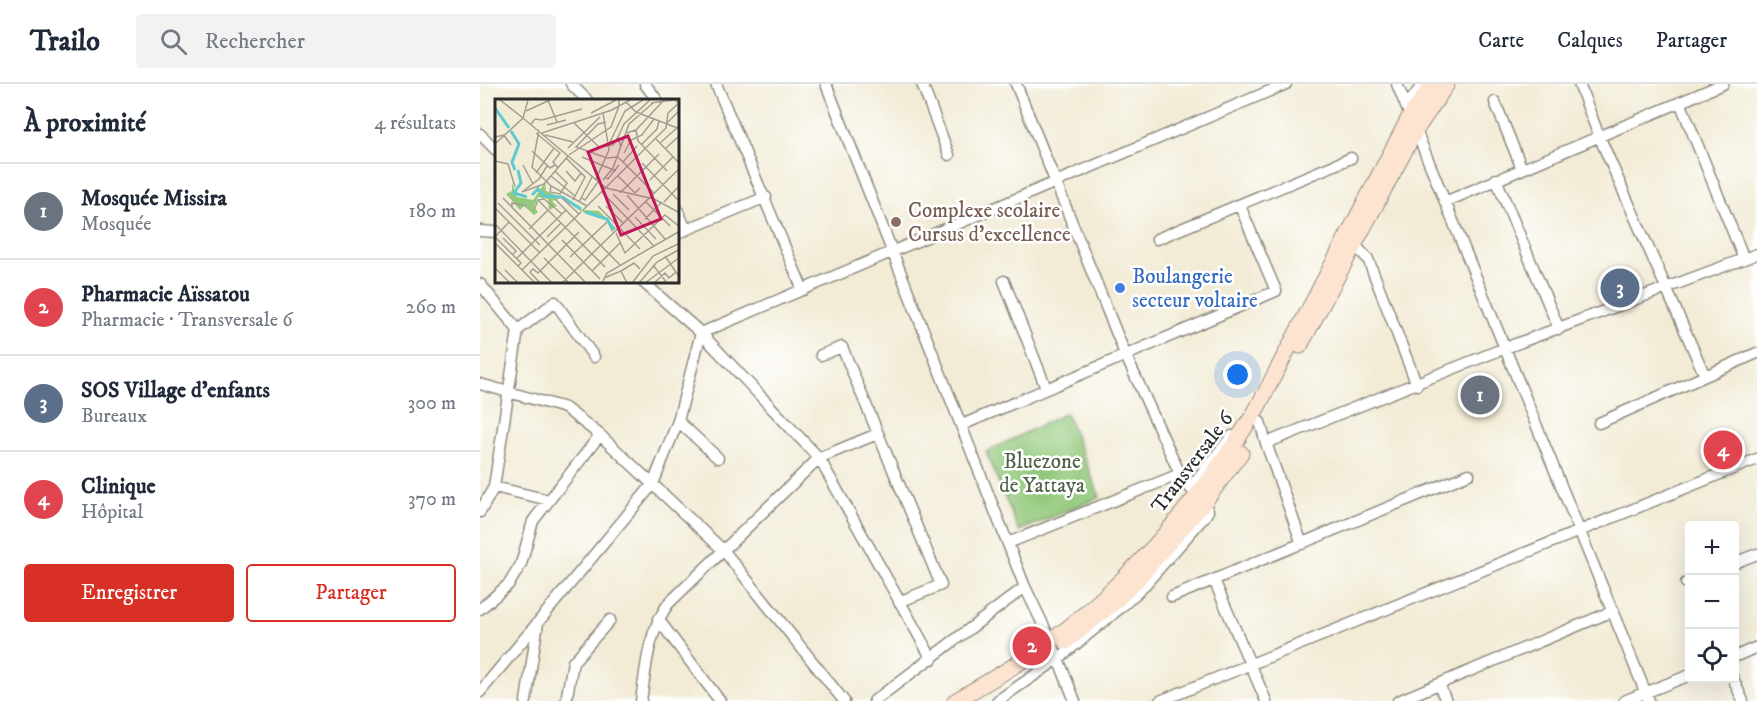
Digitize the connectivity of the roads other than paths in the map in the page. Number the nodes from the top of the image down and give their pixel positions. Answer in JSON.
{"nodes":[{"id":1,"x":572,"y":84,"type":"edge"},
{"id":2,"x":645,"y":84,"type":"edge"},
{"id":3,"x":716,"y":84,"type":"edge"},
{"id":4,"x":826,"y":84,"type":"edge"},
{"id":5,"x":922,"y":84,"type":"edge"},
{"id":6,"x":1016,"y":84,"type":"edge"},
{"id":7,"x":1286,"y":84,"type":"edge"},
{"id":8,"x":1397,"y":84,"type":"edge"},
{"id":9,"x":1423,"y":84,"type":"edge"},
{"id":10,"x":1433,"y":84,"type":"edge"},
{"id":11,"x":1447,"y":84,"type":"edge"},
{"id":12,"x":1579,"y":84,"type":"edge"},
{"id":13,"x":1723,"y":84,"type":"edge"},
{"id":14,"x":585,"y":99,"type":"edge"},
{"id":15,"x":656,"y":99,"type":"edge"},
{"id":16,"x":1495,"y":102,"type":"dead end"},
{"id":17,"x":1680,"y":102,"type":"junction"},
{"id":18,"x":1411,"y":118,"type":"junction"},
{"id":19,"x":480,"y":134,"type":"edge"},
{"id":20,"x":1599,"y":136,"type":"junction"},
{"id":21,"x":495,"y":149,"type":"edge"},
{"id":22,"x":950,"y":155,"type":"dead end"},
{"id":23,"x":1351,"y":158,"type":"dead end"},
{"id":24,"x":1522,"y":168,"type":"junction"},
{"id":25,"x":1497,"y":180,"type":"junction"},
{"id":26,"x":1057,"y":182,"type":"junction"},
{"id":27,"x":765,"y":197,"type":"junction"},
{"id":28,"x":1445,"y":202,"type":"junction"},
{"id":29,"x":1240,"y":206,"type":"junction"},
{"id":30,"x":480,"y":231,"type":"edge"},
{"id":31,"x":495,"y":232,"type":"edge"},
{"id":32,"x":682,"y":232,"type":"edge"},
{"id":33,"x":1157,"y":239,"type":"dead end"},
{"id":34,"x":1354,"y":244,"type":"junction"},
{"id":35,"x":893,"y":252,"type":"junction"},
{"id":36,"x":1757,"y":254,"type":"edge"},
{"id":37,"x":1744,"y":259,"type":"junction"},
{"id":38,"x":1004,"y":281,"type":"dead end"},
{"id":39,"x":480,"y":284,"type":"edge"},
{"id":40,"x":645,"y":284,"type":"edge"},
{"id":41,"x":1665,"y":288,"type":"junction"},
{"id":42,"x":803,"y":290,"type":"junction"},
{"id":43,"x":1559,"y":328,"type":"junction"},
{"id":44,"x":518,"y":330,"type":"junction"},
{"id":45,"x":701,"y":333,"type":"junction"},
{"id":46,"x":1505,"y":348,"type":"junction"},
{"id":47,"x":1125,"y":354,"type":"junction"},
{"id":48,"x":1757,"y":354,"type":"edge"},
{"id":49,"x":821,"y":355,"type":"dead end"},
{"id":50,"x":594,"y":357,"type":"dead end"},
{"id":51,"x":1705,"y":376,"type":"junction"},
{"id":52,"x":482,"y":384,"type":"edge"},
{"id":53,"x":1417,"y":385,"type":"junction"},
{"id":54,"x":1046,"y":388,"type":"junction"},
{"id":55,"x":508,"y":393,"type":"junction"},
{"id":56,"x":678,"y":421,"type":"junction"},
{"id":57,"x":1260,"y":422,"type":"junction"},
{"id":58,"x":1599,"y":423,"type":"dead end"},
{"id":59,"x":962,"y":425,"type":"junction"},
{"id":60,"x":877,"y":434,"type":"junction"},
{"id":61,"x":600,"y":435,"type":"junction"},
{"id":62,"x":1266,"y":443,"type":"junction"},
{"id":63,"x":718,"y":458,"type":"dead end"},
{"id":64,"x":819,"y":458,"type":"junction"},
{"id":65,"x":1757,"y":459,"type":"edge"},
{"id":66,"x":1180,"y":474,"type":"junction"},
{"id":67,"x":1469,"y":474,"type":"dead end"},
{"id":68,"x":652,"y":484,"type":"junction"},
{"id":69,"x":494,"y":488,"type":"junction"},
{"id":70,"x":1197,"y":496,"type":"junction"},
{"id":71,"x":549,"y":500,"type":"junction"},
{"id":72,"x":480,"y":512,"type":"edge"},
{"id":73,"x":1580,"y":530,"type":"junction"},
{"id":74,"x":1008,"y":543,"type":"junction"},
{"id":75,"x":1302,"y":544,"type":"junction"},
{"id":76,"x":724,"y":551,"type":"junction"},
{"id":77,"x":1757,"y":554,"type":"edge"},
{"id":78,"x":1739,"y":561,"type":"edge"},
{"id":79,"x":1214,"y":580,"type":"junction"},
{"id":80,"x":1025,"y":586,"type":"junction"},
{"id":81,"x":1172,"y":597,"type":"dead end"},
{"id":82,"x":899,"y":602,"type":"junction"},
{"id":83,"x":480,"y":609,"type":"edge"},
{"id":84,"x":1613,"y":611,"type":"junction"},
{"id":85,"x":658,"y":619,"type":"junction"},
{"id":86,"x":610,"y":620,"type":"dead end"},
{"id":87,"x":538,"y":622,"type":"junction"},
{"id":88,"x":1757,"y":647,"type":"edge"},
{"id":89,"x":1054,"y":650,"type":"junction"},
{"id":90,"x":1739,"y":655,"type":"edge"},
{"id":91,"x":932,"y":659,"type":"junction"},
{"id":92,"x":1251,"y":664,"type":"junction"},
{"id":93,"x":1685,"y":677,"type":"edge"},
{"id":94,"x":1735,"y":683,"type":"edge"},
{"id":95,"x":1439,"y":684,"type":"junction"},
{"id":96,"x":480,"y":692,"type":"edge"},
{"id":97,"x":1647,"y":697,"type":"edge"},
{"id":98,"x":526,"y":701,"type":"edge"},
{"id":99,"x":566,"y":701,"type":"edge"},
{"id":100,"x":640,"y":701,"type":"edge"},
{"id":101,"x":720,"y":701,"type":"edge"},
{"id":102,"x":844,"y":701,"type":"edge"},
{"id":103,"x":874,"y":701,"type":"edge"},
{"id":104,"x":955,"y":701,"type":"edge"},
{"id":105,"x":976,"y":701,"type":"edge"},
{"id":106,"x":997,"y":701,"type":"edge"},
{"id":107,"x":1074,"y":701,"type":"edge"},
{"id":108,"x":1160,"y":701,"type":"edge"},
{"id":109,"x":1266,"y":701,"type":"edge"},
{"id":110,"x":1398,"y":701,"type":"edge"},
{"id":111,"x":1446,"y":701,"type":"edge"},
{"id":112,"x":1624,"y":701,"type":"edge"},
{"id":113,"x":1743,"y":701,"type":"edge"}],
"edges":[{"from":1,"to":14,"type":"street"},
{"from":2,"to":15,"type":"street"},
{"from":3,"to":27,"type":"street"},
{"from":4,"to":35,"type":"street"},
{"from":5,"to":22,"type":"street"},
{"from":6,"to":26,"type":"street"},
{"from":7,"to":26,"type":"street"},
{"from":8,"to":18,"type":"street"},
{"from":9,"to":18,"type":"street"},
{"from":10,"to":18,"type":"main road","name":"Transversale 6"},
{"from":11,"to":18,"type":"main road","name":"Transversale 6"},
{"from":12,"to":20,"type":"street"},
{"from":13,"to":17,"type":"street"},
{"from":16,"to":24,"type":"street"},
{"from":17,"to":20,"type":"street"},
{"from":17,"to":37,"type":"street"},
{"from":18,"to":28,"type":"street"},
{"from":18,"to":34,"type":"main road","name":"Transversale 6"},
{"from":18,"to":70,"type":"main road","name":"Transversale 6"},
{"from":19,"to":21,"type":"street"},
{"from":20,"to":24,"type":"street"},
{"from":20,"to":41,"type":"street"},
{"from":23,"to":29,"type":"street"},
{"from":24,"to":25,"type":"street"},
{"from":25,"to":28,"type":"street"},
{"from":25,"to":43,"type":"street"},
{"from":26,"to":35,"type":"street"},
{"from":26,"to":47,"type":"street"},
{"from":27,"to":32,"type":"street"},
{"from":27,"to":42,"type":"street"},
{"from":28,"to":46,"type":"street"},
{"from":29,"to":33,"type":"street"},
{"from":29,"to":47,"type":"street"},
{"from":30,"to":31,"type":"street"},
{"from":34,"to":53,"type":"street"},
{"from":34,"to":57,"type":"main road","name":"Transversale 6"},
{"from":35,"to":42,"type":"street"},
{"from":35,"to":59,"type":"street"},
{"from":36,"to":37,"type":"street"},
{"from":37,"to":41,"type":"street"},
{"from":38,"to":54,"type":"street"},
{"from":39,"to":44,"type":"street"},
{"from":40,"to":45,"type":"street"},
{"from":41,"to":43,"type":"street"},
{"from":41,"to":51,"type":"street"},
{"from":42,"to":45,"type":"street"},
{"from":43,"to":46,"type":"street"},
{"from":44,"to":50,"type":"street"},
{"from":44,"to":55,"type":"street"},
{"from":45,"to":56,"type":"street"},
{"from":45,"to":64,"type":"street"},
{"from":46,"to":53,"type":"street"},
{"from":46,"to":73,"type":"street"},
{"from":47,"to":54,"type":"street"},
{"from":47,"to":66,"type":"street"},
{"from":48,"to":51,"type":"street"},
{"from":49,"to":60,"type":"street"},
{"from":51,"to":58,"type":"street"},
{"from":52,"to":55,"type":"street"},
{"from":53,"to":62,"type":"street"},
{"from":54,"to":59,"type":"street"},
{"from":55,"to":61,"type":"street"},
{"from":55,"to":69,"type":"street"},
{"from":56,"to":63,"type":"street"},
{"from":56,"to":68,"type":"street"},
{"from":57,"to":62,"type":"street"},
{"from":57,"to":70,"type":"main road","name":"Transversale 6"},
{"from":59,"to":74,"type":"street"},
{"from":60,"to":64,"type":"street"},
{"from":60,"to":82,"type":"street"},
{"from":61,"to":68,"type":"street"},
{"from":61,"to":71,"type":"street"},
{"from":62,"to":75,"type":"street"},
{"from":64,"to":76,"type":"street"},
{"from":64,"to":82,"type":"street"},
{"from":65,"to":73,"type":"street"},
{"from":66,"to":70,"type":"street"},
{"from":66,"to":74,"type":"street"},
{"from":67,"to":75,"type":"street"},
{"from":68,"to":76,"type":"street"},
{"from":68,"to":87,"type":"street"},
{"from":69,"to":71,"type":"street"},
{"from":69,"to":72,"type":"street"},
{"from":70,"to":89,"type":"main road","name":"Transversale 6"},
{"from":70,"to":89,"type":"main road","name":"Transversale 6"},
{"from":71,"to":83,"type":"street"},
{"from":73,"to":84,"type":"street"},
{"from":73,"to":92,"type":"street"},
{"from":74,"to":80,"type":"street"},
{"from":75,"to":79,"type":"street"},
{"from":76,"to":85,"type":"street"},
{"from":76,"to":102,"type":"street"},
{"from":77,"to":78,"type":"street"},
{"from":79,"to":81,"type":"street"},
{"from":79,"to":92,"type":"street"},
{"from":80,"to":89,"type":"street"},
{"from":80,"to":91,"type":"street"},
{"from":82,"to":91,"type":"street"},
{"from":84,"to":95,"type":"street"},
{"from":84,"to":97,"type":"street"},
{"from":85,"to":100,"type":"street"},
{"from":85,"to":101,"type":"street"},
{"from":86,"to":99,"type":"street"},
{"from":87,"to":96,"type":"street"},
{"from":87,"to":98,"type":"street"},
{"from":88,"to":90,"type":"street"},
{"from":89,"to":104,"type":"main road","name":"Transversale 6"},
{"from":89,"to":105,"type":"main road","name":"Transversale 6"},
{"from":89,"to":106,"type":"street"},
{"from":89,"to":107,"type":"street"},
{"from":91,"to":103,"type":"street"},
{"from":92,"to":108,"type":"street"},
{"from":92,"to":109,"type":"street"},
{"from":93,"to":97,"type":"street"},
{"from":94,"to":113,"type":"street"},
{"from":95,"to":110,"type":"street"},
{"from":95,"to":111,"type":"street"},
{"from":97,"to":112,"type":"street"}]}
